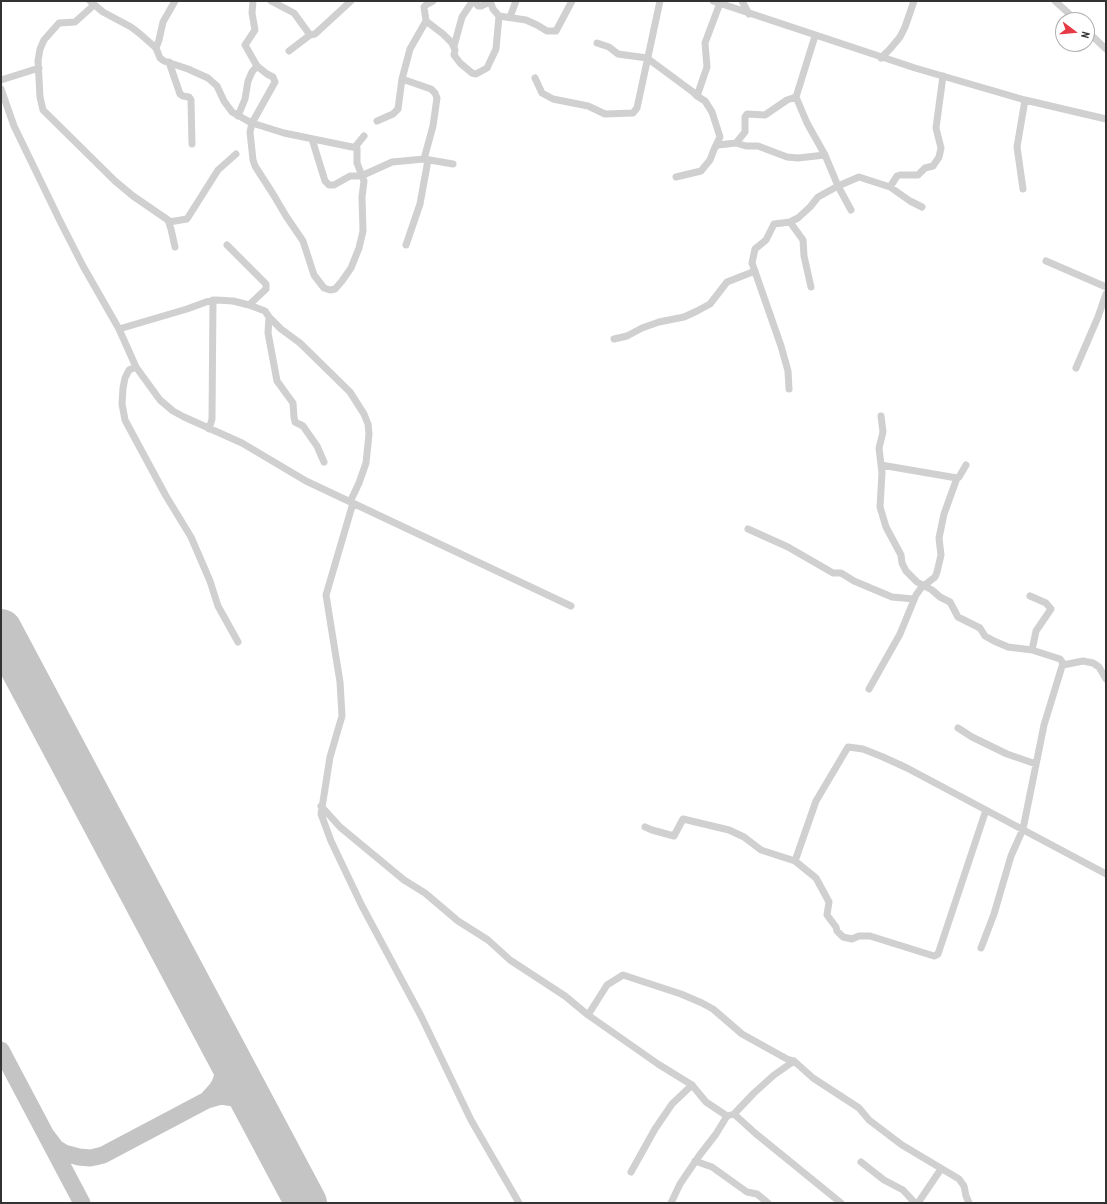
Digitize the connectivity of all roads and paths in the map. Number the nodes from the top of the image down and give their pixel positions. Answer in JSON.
{"nodes":[{"id":1,"x":175,"y":1,"type":"edge"},
{"id":2,"x":253,"y":1,"type":"edge"},
{"id":3,"x":271,"y":1,"type":"edge"},
{"id":4,"x":351,"y":1,"type":"edge"},
{"id":5,"x":433,"y":1,"type":"edge"},
{"id":6,"x":474,"y":1,"type":"edge"},
{"id":7,"x":490,"y":1,"type":"edge"},
{"id":8,"x":516,"y":1,"type":"edge"},
{"id":9,"x":572,"y":1,"type":"edge"},
{"id":10,"x":660,"y":1,"type":"edge"},
{"id":11,"x":742,"y":1,"type":"edge"},
{"id":12,"x":914,"y":1,"type":"edge"},
{"id":13,"x":1055,"y":1,"type":"edge"},
{"id":14,"x":716,"y":2,"type":"edge"},
{"id":15,"x":92,"y":3,"type":"edge"},
{"id":16,"x":1067,"y":12,"type":"edge"},
{"id":17,"x":749,"y":14,"type":"junction"},
{"id":18,"x":499,"y":16,"type":"junction"},
{"id":19,"x":510,"y":17,"type":"junction"},
{"id":20,"x":426,"y":21,"type":"junction"},
{"id":21,"x":310,"y":35,"type":"junction"},
{"id":22,"x":815,"y":36,"type":"junction"},
{"id":23,"x":1095,"y":39,"type":"edge"},
{"id":24,"x":597,"y":42,"type":"dead end"},
{"id":25,"x":454,"y":46,"type":"junction"},
{"id":26,"x":156,"y":48,"type":"junction"},
{"id":27,"x":1106,"y":49,"type":"edge"},
{"id":28,"x":289,"y":51,"type":"dead end"},
{"id":29,"x":647,"y":58,"type":"junction"},
{"id":30,"x":881,"y":58,"type":"junction"},
{"id":31,"x":169,"y":62,"type":"junction"},
{"id":32,"x":257,"y":66,"type":"junction"},
{"id":33,"x":39,"y":68,"type":"junction"},
{"id":34,"x":943,"y":76,"type":"junction"},
{"id":35,"x":535,"y":78,"type":"dead end"},
{"id":36,"x":402,"y":79,"type":"junction"},
{"id":37,"x":1,"y":80,"type":"edge"},
{"id":38,"x":1,"y":89,"type":"edge"},
{"id":39,"x":697,"y":96,"type":"junction"},
{"id":40,"x":796,"y":97,"type":"junction"},
{"id":41,"x":1025,"y":100,"type":"junction"},
{"id":42,"x":238,"y":116,"type":"junction"},
{"id":43,"x":1106,"y":119,"type":"edge"},
{"id":44,"x":376,"y":121,"type":"dead end"},
{"id":45,"x":252,"y":123,"type":"junction"},
{"id":46,"x":364,"y":136,"type":"dead end"},
{"id":47,"x":312,"y":139,"type":"junction"},
{"id":48,"x":736,"y":143,"type":"junction"},
{"id":49,"x":192,"y":144,"type":"dead end"},
{"id":50,"x":716,"y":146,"type":"junction"},
{"id":51,"x":355,"y":147,"type":"junction"},
{"id":52,"x":236,"y":154,"type":"dead end"},
{"id":53,"x":825,"y":155,"type":"junction"},
{"id":54,"x":426,"y":160,"type":"junction"},
{"id":55,"x":453,"y":164,"type":"dead end"},
{"id":56,"x":361,"y":176,"type":"junction"},
{"id":57,"x":676,"y":177,"type":"dead end"},
{"id":58,"x":838,"y":186,"type":"junction"},
{"id":59,"x":890,"y":187,"type":"junction"},
{"id":60,"x":1023,"y":189,"type":"dead end"},
{"id":61,"x":922,"y":207,"type":"dead end"},
{"id":62,"x":851,"y":210,"type":"dead end"},
{"id":63,"x":169,"y":222,"type":"junction"},
{"id":64,"x":790,"y":222,"type":"junction"},
{"id":65,"x":227,"y":245,"type":"dead end"},
{"id":66,"x":406,"y":245,"type":"dead end"},
{"id":67,"x":175,"y":246,"type":"dead end"},
{"id":68,"x":1046,"y":261,"type":"dead end"},
{"id":69,"x":755,"y":270,"type":"junction"},
{"id":70,"x":1106,"y":286,"type":"edge"},
{"id":71,"x":811,"y":288,"type":"dead end"},
{"id":72,"x":1106,"y":294,"type":"edge"},
{"id":73,"x":213,"y":300,"type":"junction"},
{"id":74,"x":249,"y":305,"type":"junction"},
{"id":75,"x":269,"y":318,"type":"junction"},
{"id":76,"x":119,"y":329,"type":"junction"},
{"id":77,"x":614,"y":339,"type":"dead end"},
{"id":78,"x":136,"y":367,"type":"junction"},
{"id":79,"x":1076,"y":368,"type":"dead end"},
{"id":80,"x":789,"y":389,"type":"dead end"},
{"id":81,"x":881,"y":416,"type":"dead end"},
{"id":82,"x":209,"y":429,"type":"junction"},
{"id":83,"x":324,"y":462,"type":"dead end"},
{"id":84,"x":881,"y":464,"type":"junction"},
{"id":85,"x":966,"y":465,"type":"dead end"},
{"id":86,"x":957,"y":478,"type":"junction"},
{"id":87,"x":352,"y":502,"type":"junction"},
{"id":88,"x":748,"y":529,"type":"dead end"},
{"id":89,"x":924,"y":586,"type":"junction"},
{"id":90,"x":1030,"y":596,"type":"dead end"},
{"id":91,"x":914,"y":599,"type":"junction"},
{"id":92,"x":571,"y":606,"type":"dead end"},
{"id":93,"x":238,"y":642,"type":"dead end"},
{"id":94,"x":1032,"y":650,"type":"junction"},
{"id":95,"x":1063,"y":665,"type":"junction"},
{"id":96,"x":1106,"y":679,"type":"edge"},
{"id":97,"x":869,"y":689,"type":"dead end"},
{"id":98,"x":958,"y":728,"type":"dead end"},
{"id":99,"x":1036,"y":764,"type":"junction"},
{"id":100,"x":321,"y":806,"type":"junction"},
{"id":101,"x":986,"y":810,"type":"junction"},
{"id":102,"x":645,"y":827,"type":"dead end"},
{"id":103,"x":1023,"y":829,"type":"junction"},
{"id":104,"x":795,"y":861,"type":"junction"},
{"id":105,"x":1106,"y":874,"type":"edge"},
{"id":106,"x":981,"y":948,"type":"dead end"},
{"id":107,"x":588,"y":1015,"type":"junction"},
{"id":108,"x":794,"y":1061,"type":"junction"},
{"id":109,"x":692,"y":1085,"type":"junction"},
{"id":110,"x":730,"y":1115,"type":"junction"},
{"id":111,"x":695,"y":1162,"type":"junction"},
{"id":112,"x":861,"y":1162,"type":"dead end"},
{"id":113,"x":941,"y":1169,"type":"junction"},
{"id":114,"x":631,"y":1172,"type":"dead end"},
{"id":115,"x":519,"y":1203,"type":"edge"},
{"id":116,"x":671,"y":1203,"type":"edge"},
{"id":117,"x":768,"y":1203,"type":"edge"},
{"id":118,"x":841,"y":1203,"type":"edge"},
{"id":119,"x":917,"y":1203,"type":"edge"},
{"id":120,"x":969,"y":1203,"type":"edge"}],
"edges":[{"from":1,"to":26,"type":"street"},
{"from":2,"to":32,"type":"street"},
{"from":3,"to":21,"type":"street"},
{"from":4,"to":21,"type":"street"},
{"from":5,"to":20,"type":"street"},
{"from":6,"to":7,"type":"street"},
{"from":6,"to":25,"type":"street"},
{"from":7,"to":18,"type":"street"},
{"from":8,"to":19,"type":"street"},
{"from":9,"to":19,"type":"street"},
{"from":10,"to":29,"type":"street"},
{"from":11,"to":17,"type":"street"},
{"from":12,"to":30,"type":"street"},
{"from":13,"to":16,"type":"street"},
{"from":14,"to":17,"type":"street"},
{"from":14,"to":39,"type":"street"},
{"from":15,"to":26,"type":"street"},
{"from":15,"to":33,"type":"street"},
{"from":17,"to":22,"type":"street"},
{"from":18,"to":19,"type":"street"},
{"from":18,"to":25,"type":"street"},
{"from":20,"to":25,"type":"street"},
{"from":20,"to":36,"type":"street"},
{"from":21,"to":28,"type":"street"},
{"from":22,"to":30,"type":"street"},
{"from":22,"to":40,"type":"street"},
{"from":23,"to":27,"type":"street"},
{"from":24,"to":29,"type":"street"},
{"from":26,"to":31,"type":"street"},
{"from":29,"to":35,"type":"street"},
{"from":29,"to":39,"type":"street"},
{"from":30,"to":34,"type":"street"},
{"from":31,"to":42,"type":"street"},
{"from":31,"to":49,"type":"street"},
{"from":32,"to":42,"type":"street"},
{"from":32,"to":45,"type":"street"},
{"from":33,"to":37,"type":"street"},
{"from":33,"to":63,"type":"street"},
{"from":34,"to":41,"type":"street"},
{"from":34,"to":59,"type":"street"},
{"from":36,"to":44,"type":"street"},
{"from":36,"to":54,"type":"street"},
{"from":38,"to":76,"type":"street"},
{"from":39,"to":50,"type":"street"},
{"from":40,"to":48,"type":"street"},
{"from":40,"to":53,"type":"street"},
{"from":41,"to":43,"type":"street"},
{"from":41,"to":60,"type":"street"},
{"from":42,"to":45,"type":"street"},
{"from":45,"to":47,"type":"street"},
{"from":45,"to":56,"type":"street"},
{"from":46,"to":51,"type":"street"},
{"from":47,"to":51,"type":"street"},
{"from":47,"to":56,"type":"street"},
{"from":48,"to":50,"type":"street"},
{"from":48,"to":53,"type":"street"},
{"from":50,"to":57,"type":"street"},
{"from":51,"to":56,"type":"street"},
{"from":52,"to":63,"type":"street"},
{"from":53,"to":58,"type":"street"},
{"from":54,"to":55,"type":"street"},
{"from":54,"to":56,"type":"street"},
{"from":54,"to":66,"type":"street"},
{"from":58,"to":59,"type":"street"},
{"from":58,"to":62,"type":"street"},
{"from":58,"to":64,"type":"street"},
{"from":59,"to":61,"type":"street"},
{"from":63,"to":67,"type":"street"},
{"from":64,"to":69,"type":"street"},
{"from":64,"to":71,"type":"street"},
{"from":65,"to":74,"type":"street"},
{"from":68,"to":70,"type":"street"},
{"from":69,"to":77,"type":"street"},
{"from":69,"to":80,"type":"street"},
{"from":72,"to":79,"type":"street"},
{"from":73,"to":74,"type":"street"},
{"from":73,"to":76,"type":"street"},
{"from":73,"to":82,"type":"street"},
{"from":74,"to":75,"type":"street"},
{"from":75,"to":83,"type":"street"},
{"from":75,"to":87,"type":"street"},
{"from":76,"to":78,"type":"street"},
{"from":78,"to":82,"type":"street"},
{"from":78,"to":93,"type":"street"},
{"from":81,"to":84,"type":"street"},
{"from":82,"to":87,"type":"street"},
{"from":84,"to":86,"type":"street"},
{"from":84,"to":89,"type":"street"},
{"from":85,"to":86,"type":"street"},
{"from":86,"to":89,"type":"street"},
{"from":87,"to":92,"type":"street"},
{"from":87,"to":100,"type":"street"},
{"from":88,"to":91,"type":"street"},
{"from":89,"to":91,"type":"street"},
{"from":89,"to":94,"type":"street"},
{"from":90,"to":94,"type":"street"},
{"from":91,"to":97,"type":"street"},
{"from":94,"to":95,"type":"street"},
{"from":95,"to":96,"type":"street"},
{"from":95,"to":99,"type":"street"},
{"from":98,"to":99,"type":"street"},
{"from":99,"to":103,"type":"street"},
{"from":100,"to":107,"type":"street"},
{"from":100,"to":115,"type":"street"},
{"from":101,"to":103,"type":"street"},
{"from":101,"to":104,"type":"street"},
{"from":101,"to":104,"type":"street"},
{"from":102,"to":104,"type":"street"},
{"from":103,"to":105,"type":"street"},
{"from":103,"to":106,"type":"street"},
{"from":107,"to":108,"type":"street"},
{"from":107,"to":109,"type":"street"},
{"from":108,"to":110,"type":"street"},
{"from":108,"to":113,"type":"street"},
{"from":109,"to":110,"type":"street"},
{"from":109,"to":114,"type":"street"},
{"from":110,"to":111,"type":"street"},
{"from":110,"to":118,"type":"street"},
{"from":111,"to":116,"type":"street"},
{"from":111,"to":117,"type":"street"},
{"from":112,"to":119,"type":"street"},
{"from":113,"to":119,"type":"street"},
{"from":113,"to":120,"type":"street"}]}
